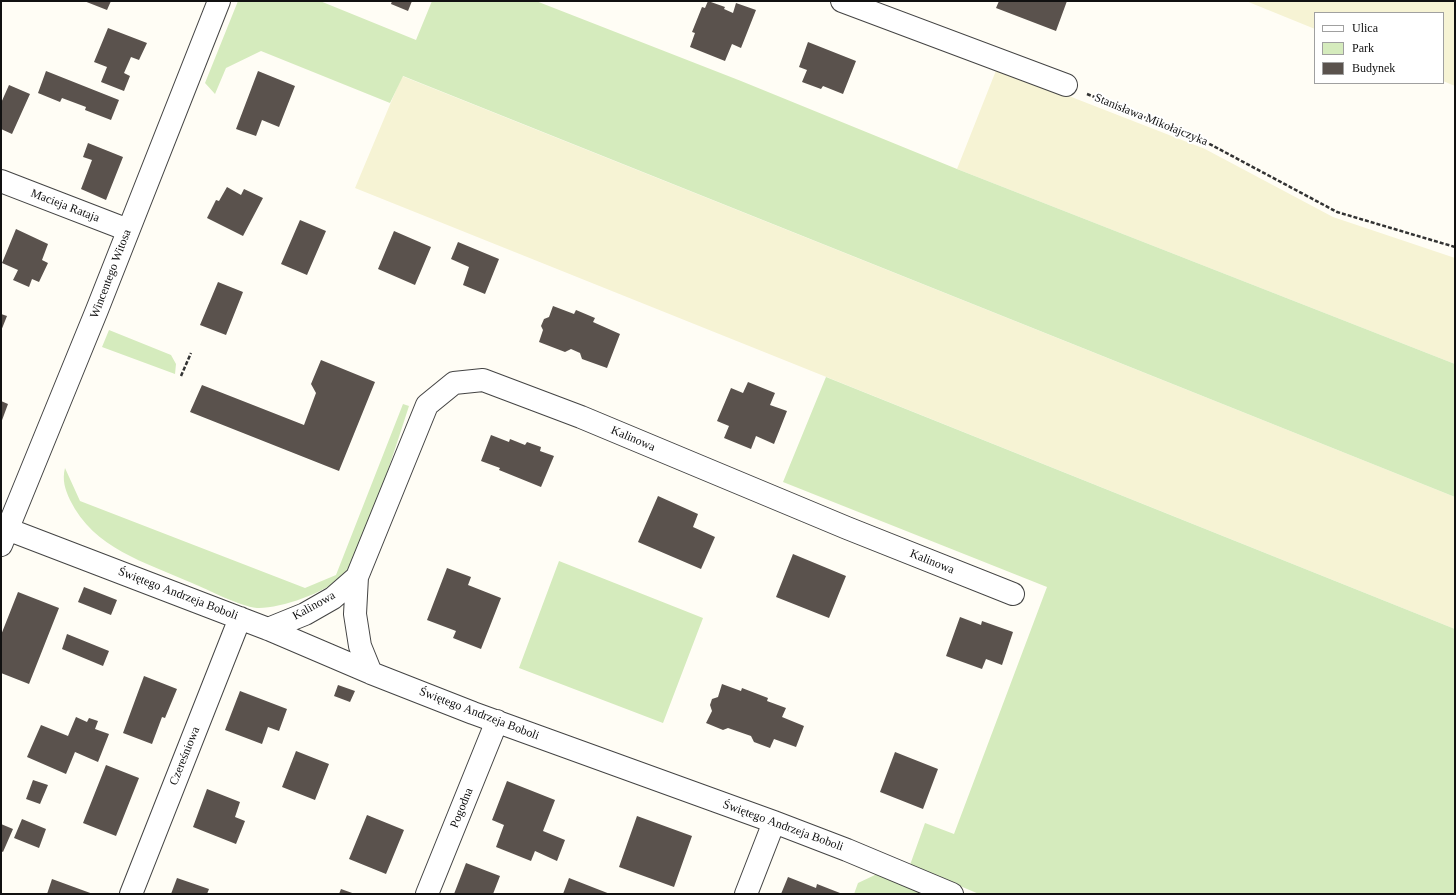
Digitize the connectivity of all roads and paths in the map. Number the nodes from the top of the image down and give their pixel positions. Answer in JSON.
{"nodes":[{"id":1,"x":220,"y":1,"type":"edge"},
{"id":2,"x":842,"y":1,"type":"edge"},
{"id":3,"x":1066,"y":85,"type":"joint"},
{"id":4,"x":1,"y":181,"type":"edge"},
{"id":5,"x":128,"y":230,"type":"junction"},
{"id":6,"x":1455,"y":247,"type":"edge"},
{"id":7,"x":191,"y":353,"type":"dead end"},
{"id":8,"x":181,"y":376,"type":"dead end"},
{"id":9,"x":4,"y":537,"type":"edge"},
{"id":10,"x":357,"y":577,"type":"junction"},
{"id":11,"x":1013,"y":594,"type":"dead end"},
{"id":12,"x":240,"y":618,"type":"junction"},
{"id":13,"x":268,"y":629,"type":"junction"},
{"id":14,"x":371,"y":673,"type":"junction"},
{"id":15,"x":497,"y":721,"type":"junction"},
{"id":16,"x":774,"y":822,"type":"junction"},
{"id":17,"x":131,"y":894,"type":"edge"},
{"id":18,"x":426,"y":894,"type":"edge"},
{"id":19,"x":746,"y":894,"type":"edge"},
{"id":20,"x":952,"y":894,"type":"edge"}],
"edges":[{"from":1,"to":5,"type":"street","name":"Wincentego Witosa"},
{"from":2,"to":3,"type":"street"},
{"from":3,"to":6,"type":"path","name":"Stanisława Mikołajczyka"},
{"from":4,"to":5,"type":"street","name":"Macieja Rataja"},
{"from":5,"to":9,"type":"street","name":"Wincentego Witosa"},
{"from":7,"to":8,"type":"path"},
{"from":9,"to":12,"type":"street","name":"Świętego Andrzeja Boboli"},
{"from":10,"to":11,"type":"street","name":"Kalinowa"},
{"from":10,"to":13,"type":"street","name":"Kalinowa"},
{"from":10,"to":14,"type":"street","name":"Kalinowa"},
{"from":12,"to":13,"type":"street","name":"Świętego Andrzeja Boboli"},
{"from":12,"to":17,"type":"street","name":"Czereśniowa"},
{"from":13,"to":14,"type":"street","name":"Świętego Andrzeja Boboli"},
{"from":14,"to":15,"type":"street","name":"Świętego Andrzeja Boboli"},
{"from":15,"to":16,"type":"street","name":"Świętego Andrzeja Boboli"},
{"from":15,"to":18,"type":"street","name":"Pogodna"},
{"from":16,"to":19,"type":"street"},
{"from":16,"to":20,"type":"street","name":"Świętego Andrzeja Boboli"}]}
